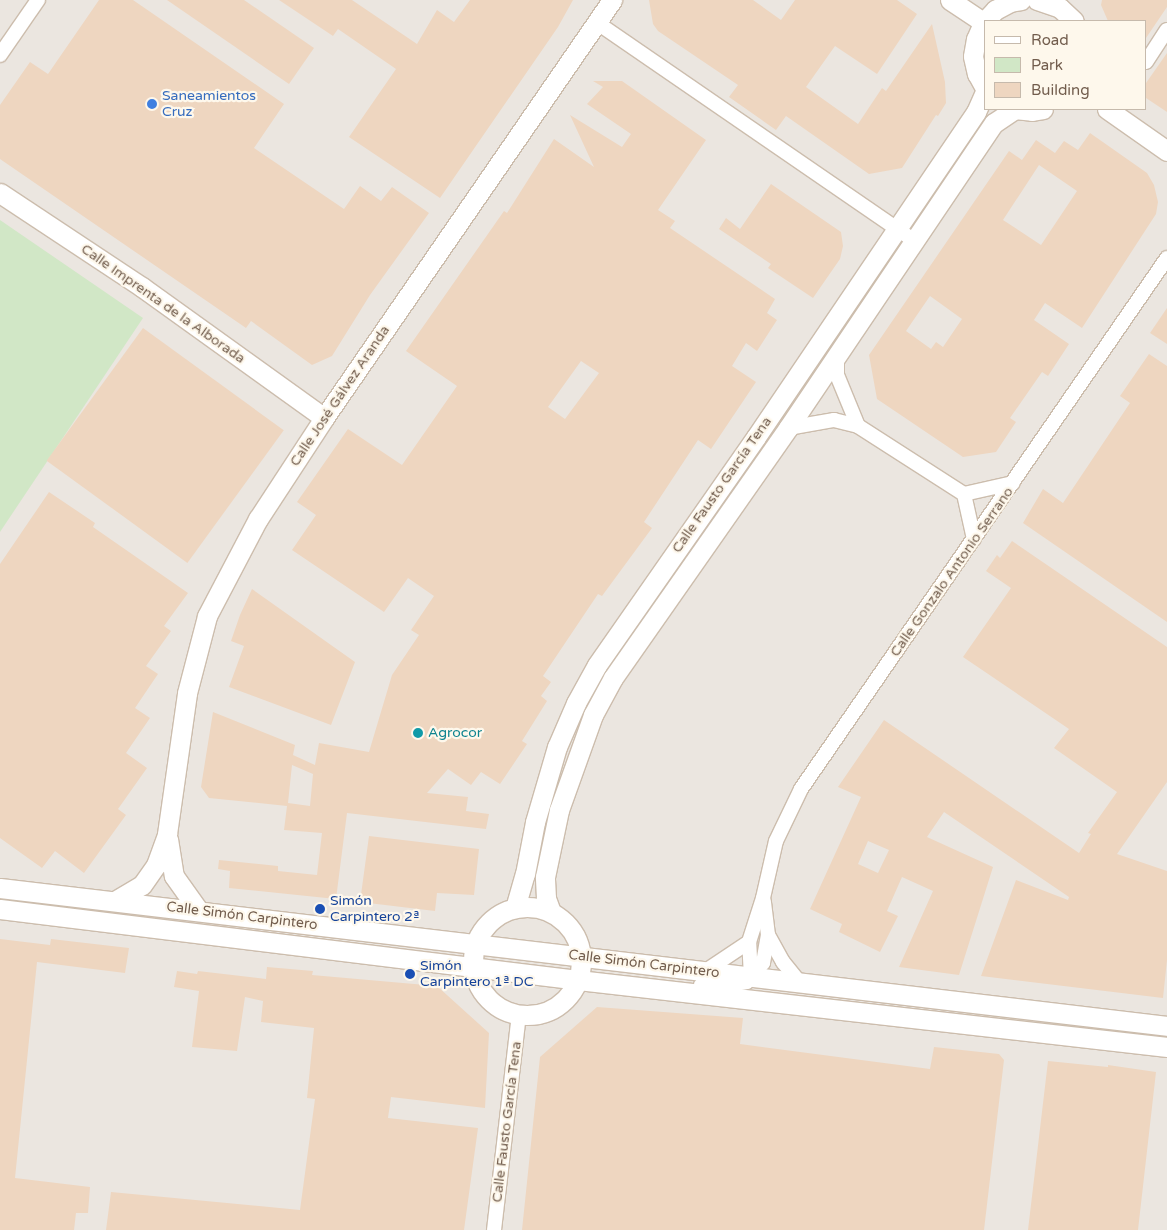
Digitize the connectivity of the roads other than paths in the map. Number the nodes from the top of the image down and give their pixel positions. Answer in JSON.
{"nodes":[{"id":1,"x":38,"y":0,"type":"edge"},
{"id":2,"x":612,"y":0,"type":"edge"},
{"id":3,"x":950,"y":0,"type":"edge"},
{"id":4,"x":1021,"y":0,"type":"edge"},
{"id":5,"x":1037,"y":0,"type":"edge"},
{"id":6,"x":1063,"y":4,"type":"edge"},
{"id":7,"x":987,"y":20,"type":"edge"},
{"id":8,"x":1073,"y":20,"type":"edge"},
{"id":9,"x":596,"y":22,"type":"junction"},
{"id":10,"x":984,"y":22,"type":"edge"},
{"id":11,"x":984,"y":25,"type":"edge"},
{"id":12,"x":1167,"y":30,"type":"edge"},
{"id":13,"x":0,"y":55,"type":"edge"},
{"id":14,"x":1147,"y":60,"type":"edge"},
{"id":15,"x":984,"y":86,"type":"edge"},
{"id":16,"x":984,"y":94,"type":"edge"},
{"id":17,"x":1013,"y":110,"type":"edge"},
{"id":18,"x":1023,"y":110,"type":"edge"},
{"id":19,"x":1038,"y":110,"type":"edge"},
{"id":20,"x":1111,"y":110,"type":"edge"},
{"id":21,"x":1167,"y":151,"type":"edge"},
{"id":22,"x":0,"y":193,"type":"edge"},
{"id":23,"x":896,"y":228,"type":"junction"},
{"id":24,"x":913,"y":240,"type":"junction"},
{"id":25,"x":1167,"y":258,"type":"edge"},
{"id":26,"x":837,"y":352,"type":"junction"},
{"id":27,"x":324,"y":418,"type":"junction"},
{"id":28,"x":858,"y":426,"type":"junction"},
{"id":29,"x":788,"y":428,"type":"junction"},
{"id":30,"x":1013,"y":483,"type":"junction"},
{"id":31,"x":964,"y":494,"type":"junction"},
{"id":32,"x":974,"y":540,"type":"junction"},
{"id":33,"x":167,"y":834,"type":"junction"},
{"id":34,"x":154,"y":872,"type":"junction"},
{"id":35,"x":174,"y":876,"type":"junction"},
{"id":36,"x":0,"y":888,"type":"edge"},
{"id":37,"x":763,"y":898,"type":"junction"},
{"id":38,"x":115,"y":901,"type":"junction"},
{"id":39,"x":159,"y":906,"type":"junction"},
{"id":40,"x":515,"y":908,"type":"junction"},
{"id":41,"x":0,"y":909,"type":"edge"},
{"id":42,"x":199,"y":911,"type":"junction"},
{"id":43,"x":551,"y":912,"type":"junction"},
{"id":44,"x":132,"y":924,"type":"junction"},
{"id":45,"x":181,"y":930,"type":"junction"},
{"id":46,"x":768,"y":935,"type":"junction"},
{"id":47,"x":476,"y":942,"type":"junction"},
{"id":48,"x":748,"y":942,"type":"junction"},
{"id":49,"x":581,"y":956,"type":"junction"},
{"id":50,"x":473,"y":965,"type":"junction"},
{"id":51,"x":704,"y":972,"type":"junction"},
{"id":52,"x":751,"y":977,"type":"junction"},
{"id":53,"x":578,"y":980,"type":"junction"},
{"id":54,"x":801,"y":984,"type":"junction"},
{"id":55,"x":631,"y":986,"type":"junction"},
{"id":56,"x":905,"y":996,"type":"junction"},
{"id":57,"x":932,"y":999,"type":"junction"},
{"id":58,"x":770,"y":1002,"type":"junction"},
{"id":59,"x":519,"y":1015,"type":"junction"},
{"id":60,"x":904,"y":1017,"type":"junction"},
{"id":61,"x":930,"y":1020,"type":"junction"},
{"id":62,"x":1118,"y":1020,"type":"junction"},
{"id":63,"x":1159,"y":1025,"type":"edge"},
{"id":64,"x":1116,"y":1041,"type":"junction"},
{"id":65,"x":1158,"y":1046,"type":"edge"},
{"id":66,"x":494,"y":1230,"type":"edge"}],
"edges":[{"from":1,"to":13,"type":"street"},
{"from":2,"to":9,"type":"street","name":"Calle José Gálvez Aranda"},
{"from":3,"to":10,"type":"street"},
{"from":4,"to":7,"type":"street"},
{"from":5,"to":6,"type":"street"},
{"from":6,"to":8,"type":"street"},
{"from":9,"to":23,"type":"street"},
{"from":9,"to":27,"type":"street","name":"Calle José Gálvez Aranda"},
{"from":11,"to":15,"type":"street"},
{"from":12,"to":14,"type":"street"},
{"from":16,"to":23,"type":"street","name":"Calle Fausto García Tena"},
{"from":17,"to":24,"type":"street","name":"Calle Fausto García Tena"},
{"from":18,"to":19,"type":"street"},
{"from":20,"to":21,"type":"street"},
{"from":22,"to":27,"type":"street","name":"Calle Imprenta de la Alborada"},
{"from":23,"to":24,"type":"street"},
{"from":23,"to":40,"type":"street","name":"Calle Fausto García Tena"},
{"from":24,"to":26,"type":"street","name":"Calle Fausto García Tena"},
{"from":25,"to":30,"type":"street","name":"Calle Gonzalo Antonio Serrano"},
{"from":26,"to":28,"type":"street"},
{"from":26,"to":29,"type":"street","name":"Calle Fausto García Tena"},
{"from":27,"to":33,"type":"street","name":"Calle José Gálvez Aranda"},
{"from":28,"to":29,"type":"street"},
{"from":28,"to":31,"type":"street"},
{"from":29,"to":43,"type":"street","name":"Calle Fausto García Tena"},
{"from":30,"to":31,"type":"street"},
{"from":30,"to":32,"type":"street","name":"Calle Gonzalo Antonio Serrano"},
{"from":31,"to":32,"type":"street"},
{"from":32,"to":37,"type":"street","name":"Calle Gonzalo Antonio Serrano"},
{"from":33,"to":34,"type":"street","name":"Calle José Gálvez Aranda"},
{"from":33,"to":35,"type":"street","name":"Calle José Gálvez Aranda"},
{"from":34,"to":38,"type":"street","name":"Calle José Gálvez Aranda"},
{"from":34,"to":39,"type":"street"},
{"from":35,"to":39,"type":"street"},
{"from":35,"to":42,"type":"street","name":"Calle José Gálvez Aranda"},
{"from":36,"to":38,"type":"street","name":"Calle Simón Carpintero"},
{"from":37,"to":46,"type":"street","name":"Calle Gonzalo Antonio Serrano"},
{"from":37,"to":48,"type":"street","name":"Calle Gonzalo Antonio Serrano"},
{"from":38,"to":39,"type":"street","name":"Calle Simón Carpintero"},
{"from":39,"to":42,"type":"street","name":"Calle Simón Carpintero"},
{"from":39,"to":44,"type":"street"},
{"from":39,"to":45,"type":"street"},
{"from":40,"to":43,"type":"street"},
{"from":40,"to":47,"type":"street"},
{"from":41,"to":44,"type":"street","name":"Calle Simón Carpintero"},
{"from":42,"to":47,"type":"street","name":"Calle Simón Carpintero"},
{"from":43,"to":49,"type":"street"},
{"from":44,"to":45,"type":"street","name":"Calle Simón Carpintero"},
{"from":45,"to":50,"type":"street","name":"Calle Simón Carpintero"},
{"from":46,"to":52,"type":"street","name":"Calle Gonzalo Antonio Serrano"},
{"from":46,"to":54,"type":"street","name":"Calle Gonzalo Antonio Serrano"},
{"from":47,"to":49,"type":"street","name":"Calle Simón Carpintero"},
{"from":47,"to":50,"type":"street"},
{"from":48,"to":51,"type":"street"},
{"from":48,"to":52,"type":"street","name":"Calle Gonzalo Antonio Serrano"},
{"from":49,"to":51,"type":"street","name":"Calle Simón Carpintero"},
{"from":49,"to":53,"type":"street"},
{"from":50,"to":53,"type":"street","name":"Calle Simón Carpintero"},
{"from":50,"to":59,"type":"street"},
{"from":51,"to":52,"type":"street","name":"Calle Simón Carpintero"},
{"from":52,"to":54,"type":"street","name":"Calle Simón Carpintero"},
{"from":52,"to":55,"type":"street","name":"Calle Simón Carpintero"},
{"from":52,"to":58,"type":"street"},
{"from":53,"to":55,"type":"street","name":"Calle Simón Carpintero"},
{"from":53,"to":59,"type":"street"},
{"from":54,"to":56,"type":"street","name":"Calle Simón Carpintero"},
{"from":55,"to":58,"type":"street","name":"Calle Simón Carpintero"},
{"from":56,"to":57,"type":"street","name":"Calle Simón Carpintero"},
{"from":56,"to":60,"type":"street"},
{"from":57,"to":61,"type":"street"},
{"from":57,"to":62,"type":"street","name":"Calle Simón Carpintero"},
{"from":58,"to":60,"type":"street","name":"Calle Simón Carpintero"},
{"from":59,"to":66,"type":"street","name":"Calle Fausto García Tena"},
{"from":60,"to":61,"type":"street","name":"Calle Simón Carpintero"},
{"from":61,"to":64,"type":"street","name":"Calle Simón Carpintero"},
{"from":62,"to":63,"type":"street","name":"Calle Simón Carpintero"},
{"from":62,"to":64,"type":"street"},
{"from":63,"to":65,"type":"street","name":"Calle Simón Carpintero"},
{"from":64,"to":65,"type":"street","name":"Calle Simón Carpintero"}]}
